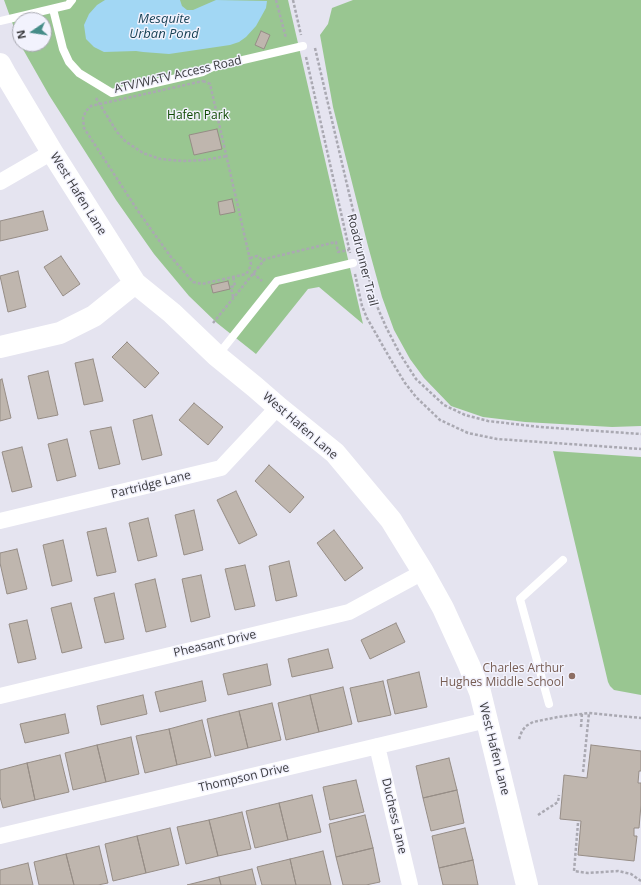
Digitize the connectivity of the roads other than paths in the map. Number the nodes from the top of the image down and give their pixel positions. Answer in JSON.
{"nodes":[{"id":1,"x":72,"y":0,"type":"edge"},
{"id":2,"x":53,"y":9,"type":"junction"},
{"id":3,"x":0,"y":21,"type":"edge"},
{"id":4,"x":303,"y":46,"type":"road end"},
{"id":5,"x":0,"y":64,"type":"edge"},
{"id":6,"x":52,"y":152,"type":"junction"},
{"id":7,"x":0,"y":182,"type":"edge"},
{"id":8,"x":352,"y":264,"type":"road end"},
{"id":9,"x":135,"y":283,"type":"junction"},
{"id":10,"x":0,"y":347,"type":"edge"},
{"id":11,"x":217,"y":356,"type":"junction"},
{"id":12,"x":278,"y":408,"type":"junction"},
{"id":13,"x":0,"y":521,"type":"edge"},
{"id":14,"x":563,"y":560,"type":"dead end"},
{"id":15,"x":423,"y":572,"type":"junction"},
{"id":16,"x":0,"y":696,"type":"edge"},
{"id":17,"x":548,"y":704,"type":"dead end"},
{"id":18,"x":487,"y":720,"type":"junction"},
{"id":19,"x":377,"y":746,"type":"junction"},
{"id":20,"x":0,"y":836,"type":"edge"},
{"id":21,"x":410,"y":885,"type":"edge"},
{"id":22,"x":527,"y":885,"type":"edge"}],
"edges":[{"from":1,"to":2,"type":"lane"},
{"from":2,"to":3,"type":"lane"},
{"from":2,"to":4,"type":"lane","name":"ATV/WATV Access Road"},
{"from":5,"to":6,"type":"main road","name":"West Hafen Lane"},
{"from":6,"to":7,"type":"street"},
{"from":6,"to":9,"type":"main road","name":"West Hafen Lane"},
{"from":8,"to":11,"type":"lane"},
{"from":9,"to":10,"type":"main road"},
{"from":9,"to":11,"type":"main road","name":"West Hafen Lane"},
{"from":11,"to":12,"type":"main road","name":"West Hafen Lane"},
{"from":12,"to":13,"type":"street","name":"Partridge Lane"},
{"from":12,"to":15,"type":"main road","name":"West Hafen Lane"},
{"from":14,"to":17,"type":"lane"},
{"from":15,"to":16,"type":"street","name":"Pheasant Drive"},
{"from":15,"to":18,"type":"main road","name":"West Hafen Lane"},
{"from":18,"to":19,"type":"street","name":"Thompson Drive"},
{"from":18,"to":22,"type":"main road","name":"West Hafen Lane"},
{"from":19,"to":20,"type":"street","name":"Thompson Drive"},
{"from":19,"to":21,"type":"street","name":"Duchess Lane"}]}
